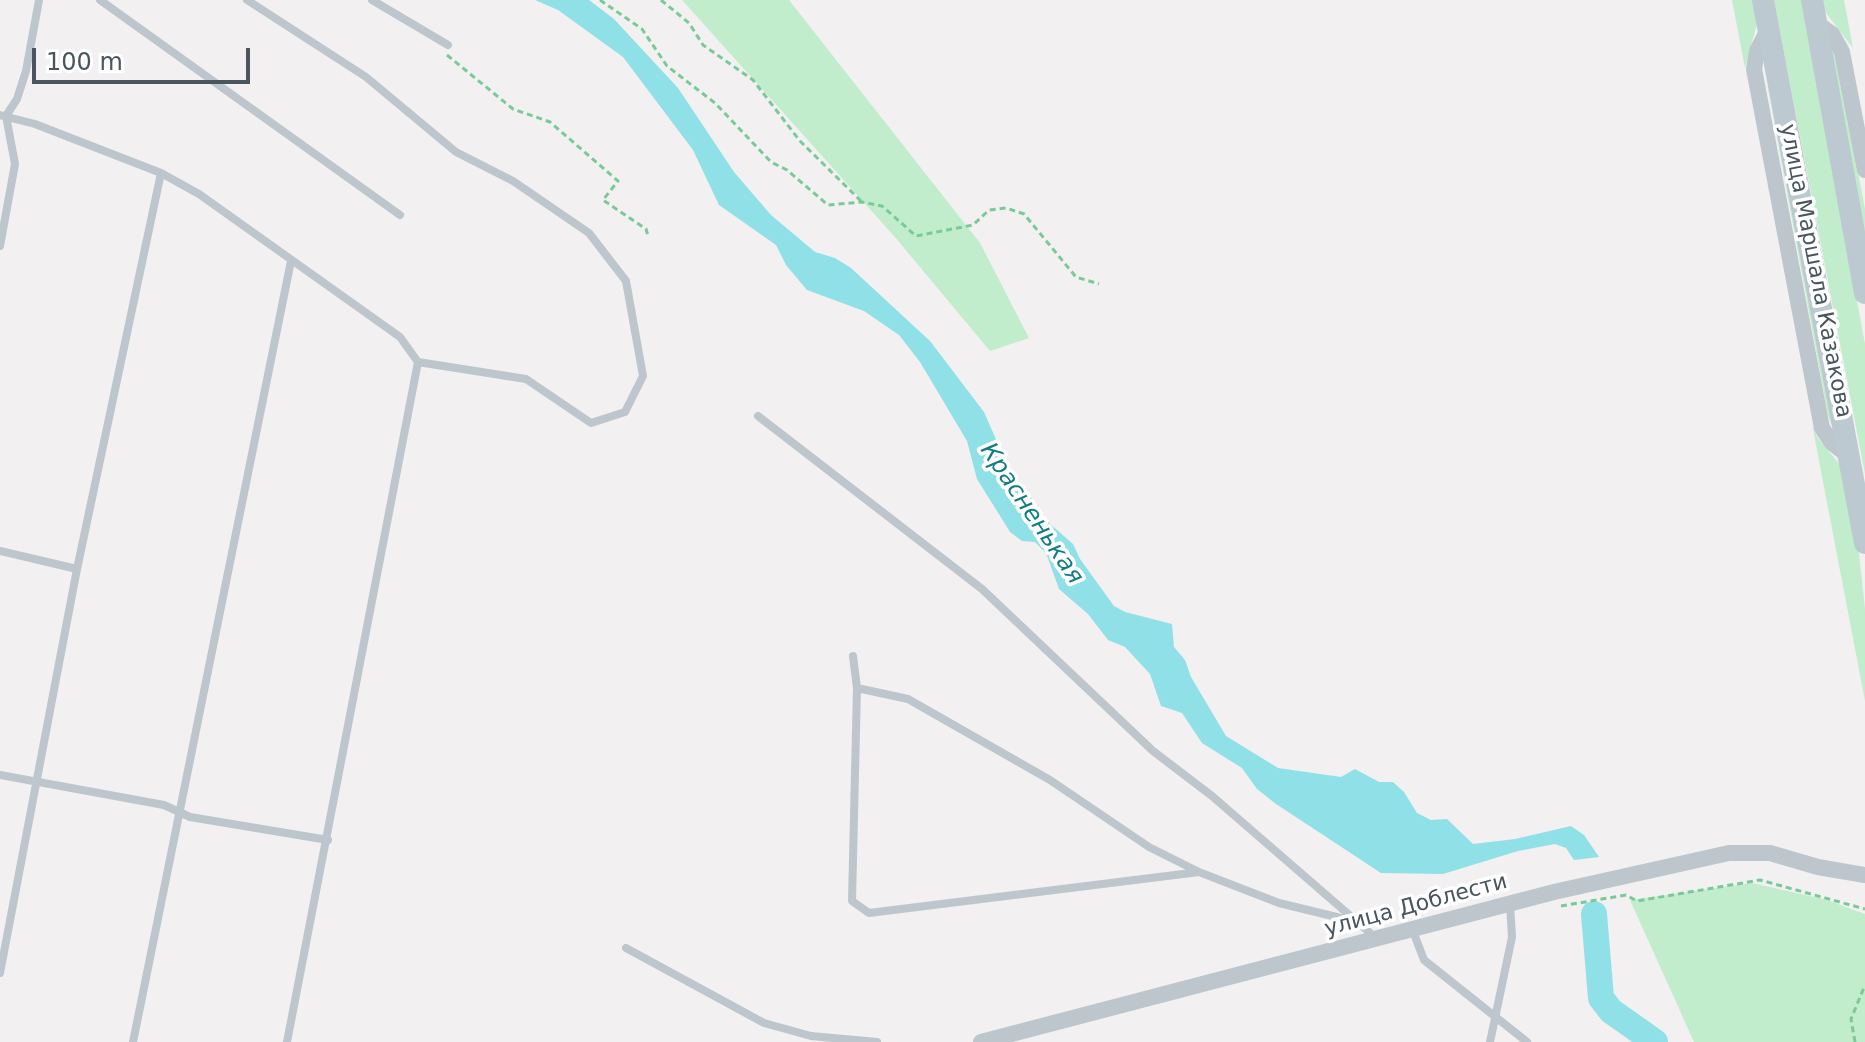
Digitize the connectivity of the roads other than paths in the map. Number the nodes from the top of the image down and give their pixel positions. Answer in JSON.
{"nodes":[{"id":1,"x":39,"y":0,"type":"edge"},
{"id":2,"x":100,"y":0,"type":"edge"},
{"id":3,"x":247,"y":0,"type":"edge"},
{"id":4,"x":372,"y":0,"type":"edge"},
{"id":5,"x":1763,"y":0,"type":"edge"},
{"id":6,"x":1813,"y":11,"type":"edge"},
{"id":7,"x":448,"y":45,"type":"dead end"},
{"id":8,"x":3,"y":115,"type":"edge"},
{"id":9,"x":1865,"y":170,"type":"edge"},
{"id":10,"x":161,"y":173,"type":"junction"},
{"id":11,"x":400,"y":215,"type":"dead end"},
{"id":12,"x":0,"y":246,"type":"edge"},
{"id":13,"x":291,"y":261,"type":"junction"},
{"id":14,"x":1865,"y":293,"type":"edge"},
{"id":15,"x":418,"y":362,"type":"junction"},
{"id":16,"x":758,"y":416,"type":"dead end"},
{"id":17,"x":1865,"y":543,"type":"edge"},
{"id":18,"x":0,"y":551,"type":"edge"},
{"id":19,"x":77,"y":569,"type":"junction"},
{"id":20,"x":853,"y":656,"type":"dead end"},
{"id":21,"x":857,"y":688,"type":"junction"},
{"id":22,"x":0,"y":775,"type":"edge"},
{"id":23,"x":38,"y":781,"type":"junction"},
{"id":24,"x":178,"y":811,"type":"junction"},
{"id":25,"x":328,"y":840,"type":"junction"},
{"id":26,"x":1199,"y":872,"type":"junction"},
{"id":27,"x":1865,"y":875,"type":"edge"},
{"id":28,"x":1510,"y":904,"type":"junction"},
{"id":29,"x":1358,"y":922,"type":"junction"},
{"id":30,"x":1413,"y":931,"type":"junction"},
{"id":31,"x":1377,"y":940,"type":"junction"},
{"id":32,"x":626,"y":948,"type":"dead end"},
{"id":33,"x":0,"y":973,"type":"edge"},
{"id":34,"x":1496,"y":1015,"type":"junction"},
{"id":35,"x":133,"y":1042,"type":"edge"},
{"id":36,"x":287,"y":1042,"type":"edge"},
{"id":37,"x":877,"y":1042,"type":"edge"},
{"id":38,"x":981,"y":1042,"type":"edge"},
{"id":39,"x":1490,"y":1042,"type":"edge"},
{"id":40,"x":1527,"y":1042,"type":"edge"}],
"edges":[{"from":1,"to":8,"type":"lane"},
{"from":2,"to":11,"type":"lane"},
{"from":3,"to":15,"type":"lane"},
{"from":4,"to":7,"type":"lane"},
{"from":5,"to":17,"type":"main road","name":"улица Маршала Казакова"},
{"from":6,"to":9,"type":"street"},
{"from":6,"to":14,"type":"main road","name":"улица Маршала Казакова"},
{"from":8,"to":10,"type":"lane"},
{"from":8,"to":12,"type":"lane"},
{"from":10,"to":13,"type":"lane"},
{"from":10,"to":19,"type":"lane"},
{"from":13,"to":15,"type":"lane"},
{"from":13,"to":24,"type":"lane"},
{"from":15,"to":25,"type":"lane"},
{"from":16,"to":29,"type":"lane"},
{"from":18,"to":19,"type":"lane"},
{"from":19,"to":23,"type":"lane"},
{"from":20,"to":21,"type":"lane"},
{"from":21,"to":26,"type":"lane"},
{"from":21,"to":26,"type":"lane"},
{"from":22,"to":23,"type":"lane"},
{"from":23,"to":24,"type":"lane"},
{"from":23,"to":33,"type":"lane"},
{"from":24,"to":25,"type":"lane"},
{"from":24,"to":35,"type":"lane"},
{"from":25,"to":36,"type":"lane"},
{"from":26,"to":29,"type":"lane"},
{"from":27,"to":28,"type":"street","name":"улица Доблести"},
{"from":28,"to":30,"type":"street","name":"улица Доблести"},
{"from":28,"to":34,"type":"lane"},
{"from":29,"to":31,"type":"lane"},
{"from":30,"to":31,"type":"street","name":"улица Доблести"},
{"from":30,"to":34,"type":"lane"},
{"from":31,"to":38,"type":"street","name":"улица Доблести"},
{"from":32,"to":37,"type":"lane"},
{"from":34,"to":39,"type":"lane"},
{"from":34,"to":40,"type":"lane"}]}
